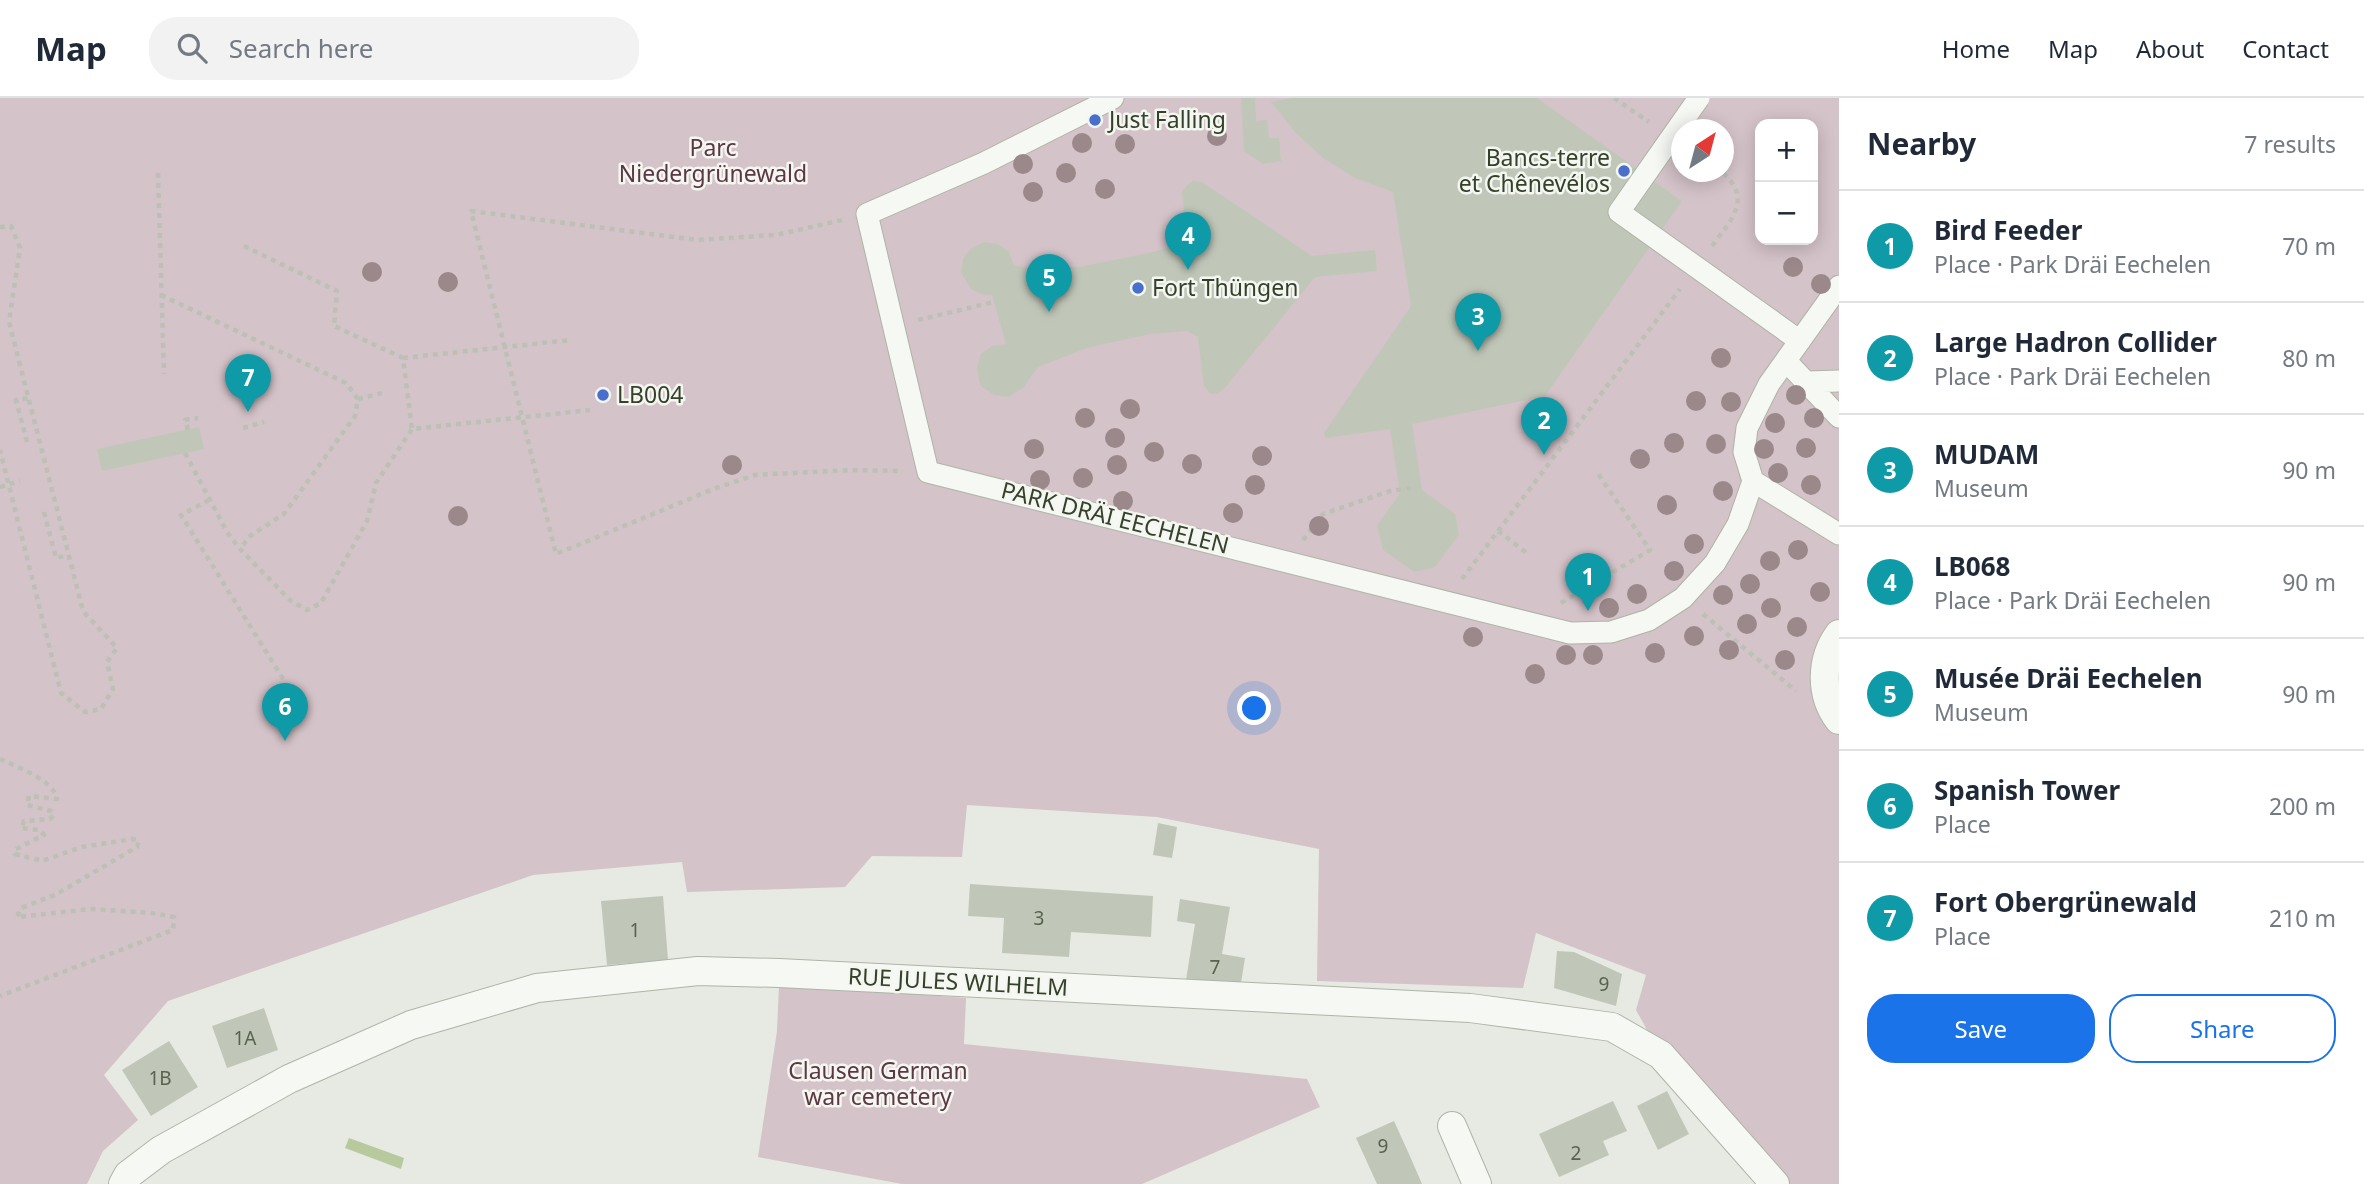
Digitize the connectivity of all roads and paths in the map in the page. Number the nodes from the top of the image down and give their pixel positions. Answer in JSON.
{"nodes":[{"id":1,"x":1113,"y":98,"type":"edge"},
{"id":2,"x":1699,"y":98,"type":"edge"},
{"id":3,"x":158,"y":173,"type":"dead end"},
{"id":4,"x":1733,"y":182,"type":"edge"},
{"id":5,"x":867,"y":215,"type":"junction"},
{"id":6,"x":0,"y":227,"type":"edge"},
{"id":7,"x":244,"y":246,"type":"dead end"},
{"id":8,"x":1710,"y":248,"type":"dead end"},
{"id":9,"x":1685,"y":281,"type":"dead end"},
{"id":10,"x":1839,"y":286,"type":"edge"},
{"id":11,"x":161,"y":295,"type":"junction"},
{"id":12,"x":994,"y":302,"type":"dead end"},
{"id":13,"x":930,"y":317,"type":"dead end"},
{"id":14,"x":571,"y":340,"type":"dead end"},
{"id":15,"x":1800,"y":341,"type":"junction"},
{"id":16,"x":504,"y":348,"type":"junction"},
{"id":17,"x":403,"y":358,"type":"junction"},
{"id":18,"x":1786,"y":360,"type":"junction"},
{"id":19,"x":164,"y":374,"type":"dead end"},
{"id":20,"x":1839,"y":381,"type":"edge"},
{"id":21,"x":1807,"y":382,"type":"junction"},
{"id":22,"x":382,"y":393,"type":"dead end"},
{"id":23,"x":29,"y":398,"type":"junction"},
{"id":24,"x":358,"y":399,"type":"junction"},
{"id":25,"x":590,"y":410,"type":"dead end"},
{"id":26,"x":1839,"y":417,"type":"edge"},
{"id":27,"x":198,"y":418,"type":"dead end"},
{"id":28,"x":522,"y":419,"type":"junction"},
{"id":29,"x":264,"y":422,"type":"dead end"},
{"id":30,"x":243,"y":428,"type":"dead end"},
{"id":31,"x":412,"y":429,"type":"junction"},
{"id":32,"x":188,"y":430,"type":"dead end"},
{"id":33,"x":27,"y":443,"type":"dead end"},
{"id":34,"x":0,"y":450,"type":"edge"},
{"id":35,"x":186,"y":453,"type":"dead end"},
{"id":36,"x":928,"y":471,"type":"junction"},
{"id":37,"x":1597,"y":471,"type":"dead end"},
{"id":38,"x":20,"y":481,"type":"dead end"},
{"id":39,"x":1753,"y":481,"type":"junction"},
{"id":40,"x":8,"y":485,"type":"junction"},
{"id":41,"x":0,"y":487,"type":"edge"},
{"id":42,"x":1412,"y":488,"type":"dead end"},
{"id":43,"x":209,"y":500,"type":"junction"},
{"id":44,"x":44,"y":512,"type":"dead end"},
{"id":45,"x":1498,"y":531,"type":"junction"},
{"id":46,"x":1839,"y":534,"type":"edge"},
{"id":47,"x":240,"y":549,"type":"junction"},
{"id":48,"x":1527,"y":553,"type":"dead end"},
{"id":49,"x":68,"y":555,"type":"junction"},
{"id":50,"x":1287,"y":561,"type":"junction"},
{"id":51,"x":1684,"y":598,"type":"junction"},
{"id":52,"x":1445,"y":602,"type":"junction"},
{"id":53,"x":1527,"y":623,"type":"junction"},
{"id":54,"x":1839,"y":634,"type":"edge"},
{"id":55,"x":295,"y":698,"type":"dead end"},
{"id":56,"x":1838,"y":719,"type":"edge"},
{"id":57,"x":0,"y":759,"type":"edge"},
{"id":58,"x":0,"y":996,"type":"edge"},
{"id":59,"x":1452,"y":1126,"type":"dead end"},
{"id":60,"x":123,"y":1184,"type":"edge"},
{"id":61,"x":1477,"y":1184,"type":"edge"},
{"id":62,"x":1775,"y":1184,"type":"edge"}],
"edges":[{"from":1,"to":5,"type":"street"},
{"from":2,"to":15,"type":"street","bridge":true},
{"from":3,"to":11,"type":"path"},
{"from":4,"to":8,"type":"path"},
{"from":5,"to":16,"type":"path"},
{"from":5,"to":36,"type":"street"},
{"from":6,"to":23,"type":"path"},
{"from":7,"to":17,"type":"path"},
{"from":9,"to":45,"type":"path"},
{"from":10,"to":15,"type":"street"},
{"from":11,"to":19,"type":"path"},
{"from":11,"to":24,"type":"path"},
{"from":12,"to":13,"type":"path"},
{"from":14,"to":16,"type":"path"},
{"from":15,"to":18,"type":"street"},
{"from":16,"to":17,"type":"path"},
{"from":16,"to":28,"type":"path"},
{"from":17,"to":31,"type":"path"},
{"from":18,"to":21,"type":"street"},
{"from":18,"to":39,"type":"street"},
{"from":20,"to":21,"type":"street"},
{"from":21,"to":26,"type":"street"},
{"from":22,"to":24,"type":"path"},
{"from":23,"to":33,"type":"path"},
{"from":23,"to":49,"type":"path"},
{"from":24,"to":47,"type":"path"},
{"from":25,"to":28,"type":"path"},
{"from":27,"to":32,"type":"path"},
{"from":28,"to":31,"type":"path"},
{"from":28,"to":36,"type":"path"},
{"from":29,"to":30,"type":"path"},
{"from":31,"to":47,"type":"path"},
{"from":34,"to":40,"type":"path"},
{"from":35,"to":43,"type":"path"},
{"from":36,"to":50,"type":"street","name":"PARK DRÄI EECHELEN"},
{"from":37,"to":53,"type":"path"},
{"from":38,"to":40,"type":"path"},
{"from":39,"to":46,"type":"street"},
{"from":39,"to":51,"type":"street","name":"PARK DRÄI EECHELEN"},
{"from":40,"to":41,"type":"path"},
{"from":40,"to":49,"type":"path"},
{"from":42,"to":50,"type":"path"},
{"from":43,"to":47,"type":"path"},
{"from":43,"to":55,"type":"path"},
{"from":44,"to":49,"type":"path"},
{"from":45,"to":48,"type":"path"},
{"from":45,"to":52,"type":"path"},
{"from":50,"to":52,"type":"street","name":"PARK DRÄI EECHELEN"},
{"from":51,"to":53,"type":"street","name":"PARK DRÄI EECHELEN"},
{"from":51,"to":56,"type":"path"},
{"from":52,"to":53,"type":"street","name":"PARK DRÄI EECHELEN"},
{"from":54,"to":56,"type":"street"},
{"from":57,"to":58,"type":"path"},
{"from":59,"to":61,"type":"street"},
{"from":60,"to":62,"type":"street","name":"RUE JULES WILHELM"}]}
